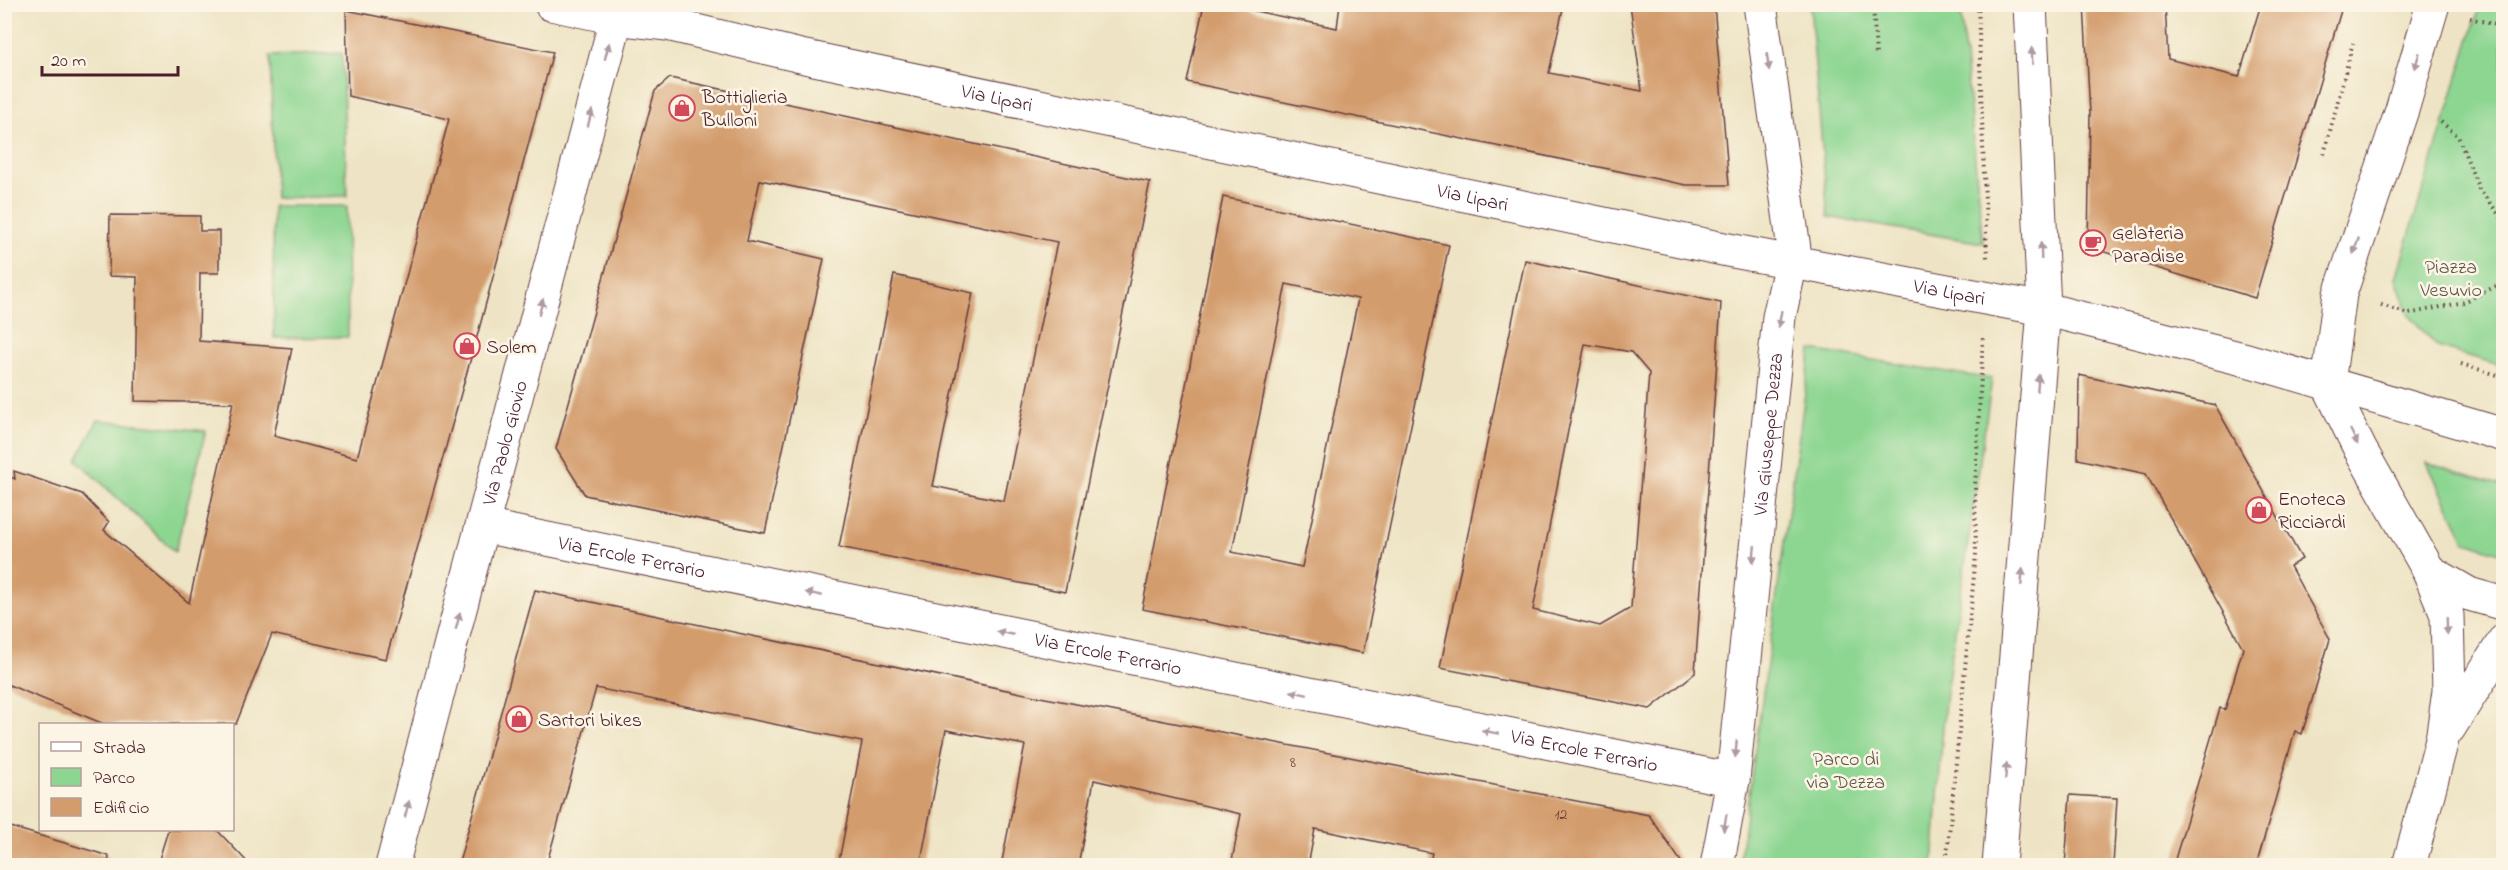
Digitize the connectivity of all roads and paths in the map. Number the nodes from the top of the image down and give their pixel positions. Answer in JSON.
{"nodes":[{"id":1,"x":551,"y":4,"type":"edge"},
{"id":2,"x":1760,"y":4,"type":"edge"},
{"id":3,"x":1873,"y":4,"type":"edge"},
{"id":4,"x":1978,"y":4,"type":"edge"},
{"id":5,"x":2030,"y":4,"type":"edge"},
{"id":6,"x":2433,"y":4,"type":"edge"},
{"id":7,"x":618,"y":11,"type":"edge"},
{"id":8,"x":2353,"y":43,"type":"dead end"},
{"id":9,"x":1876,"y":55,"type":"dead end"},
{"id":10,"x":2436,"y":118,"type":"dead end"},
{"id":11,"x":2324,"y":154,"type":"dead end"},
{"id":12,"x":2504,"y":221,"type":"edge"},
{"id":13,"x":1987,"y":260,"type":"dead end"},
{"id":14,"x":1792,"y":262,"type":"junction"},
{"id":15,"x":2504,"y":282,"type":"edge"},
{"id":16,"x":2382,"y":305,"type":"dead end"},
{"id":17,"x":2044,"y":309,"type":"junction"},
{"id":18,"x":1983,"y":351,"type":"dead end"},
{"id":19,"x":2461,"y":364,"type":"dead end"},
{"id":20,"x":2504,"y":377,"type":"edge"},
{"id":21,"x":2328,"y":384,"type":"junction"},
{"id":22,"x":2504,"y":435,"type":"edge"},
{"id":23,"x":483,"y":526,"type":"junction"},
{"id":24,"x":2429,"y":571,"type":"junction"},
{"id":25,"x":2504,"y":604,"type":"edge"},
{"id":26,"x":2504,"y":641,"type":"edge"},
{"id":27,"x":2442,"y":740,"type":"junction"},
{"id":28,"x":1733,"y":780,"type":"junction"},
{"id":29,"x":392,"y":866,"type":"edge"},
{"id":30,"x":1717,"y":866,"type":"edge"},
{"id":31,"x":1946,"y":866,"type":"edge"},
{"id":32,"x":1999,"y":866,"type":"edge"},
{"id":33,"x":2409,"y":866,"type":"edge"}],
"edges":[{"from":1,"to":7,"type":"street","name":"Via Lipari"},
{"from":2,"to":14,"type":"street","name":"Via Giuseppe Dezza","one_way":true},
{"from":3,"to":9,"type":"path"},
{"from":4,"to":13,"type":"path"},
{"from":17,"to":5,"type":"street","one_way":true},
{"from":6,"to":21,"type":"street","one_way":true},
{"from":7,"to":14,"type":"street","name":"Via Lipari"},
{"from":23,"to":7,"type":"street","name":"Via Paolo Giovio","one_way":true},
{"from":8,"to":11,"type":"path"},
{"from":10,"to":12,"type":"path"},
{"from":14,"to":17,"type":"street","name":"Via Lipari"},
{"from":14,"to":28,"type":"street","name":"Via Giuseppe Dezza","one_way":true},
{"from":15,"to":16,"type":"path"},
{"from":17,"to":21,"type":"street","name":"Via Lipari"},
{"from":32,"to":17,"type":"street","one_way":true},
{"from":18,"to":31,"type":"path"},
{"from":19,"to":20,"type":"path"},
{"from":21,"to":22,"type":"street"},
{"from":21,"to":24,"type":"street","one_way":true},
{"from":28,"to":23,"type":"street","name":"Via Ercole Ferrario","one_way":true},
{"from":29,"to":23,"type":"street","name":"Via Paolo Giovio","one_way":true},
{"from":24,"to":25,"type":"street"},
{"from":24,"to":27,"type":"street","one_way":true},
{"from":26,"to":27,"type":"street"},
{"from":27,"to":33,"type":"street"},
{"from":28,"to":30,"type":"street","name":"Via Giuseppe Dezza","one_way":true}]}
